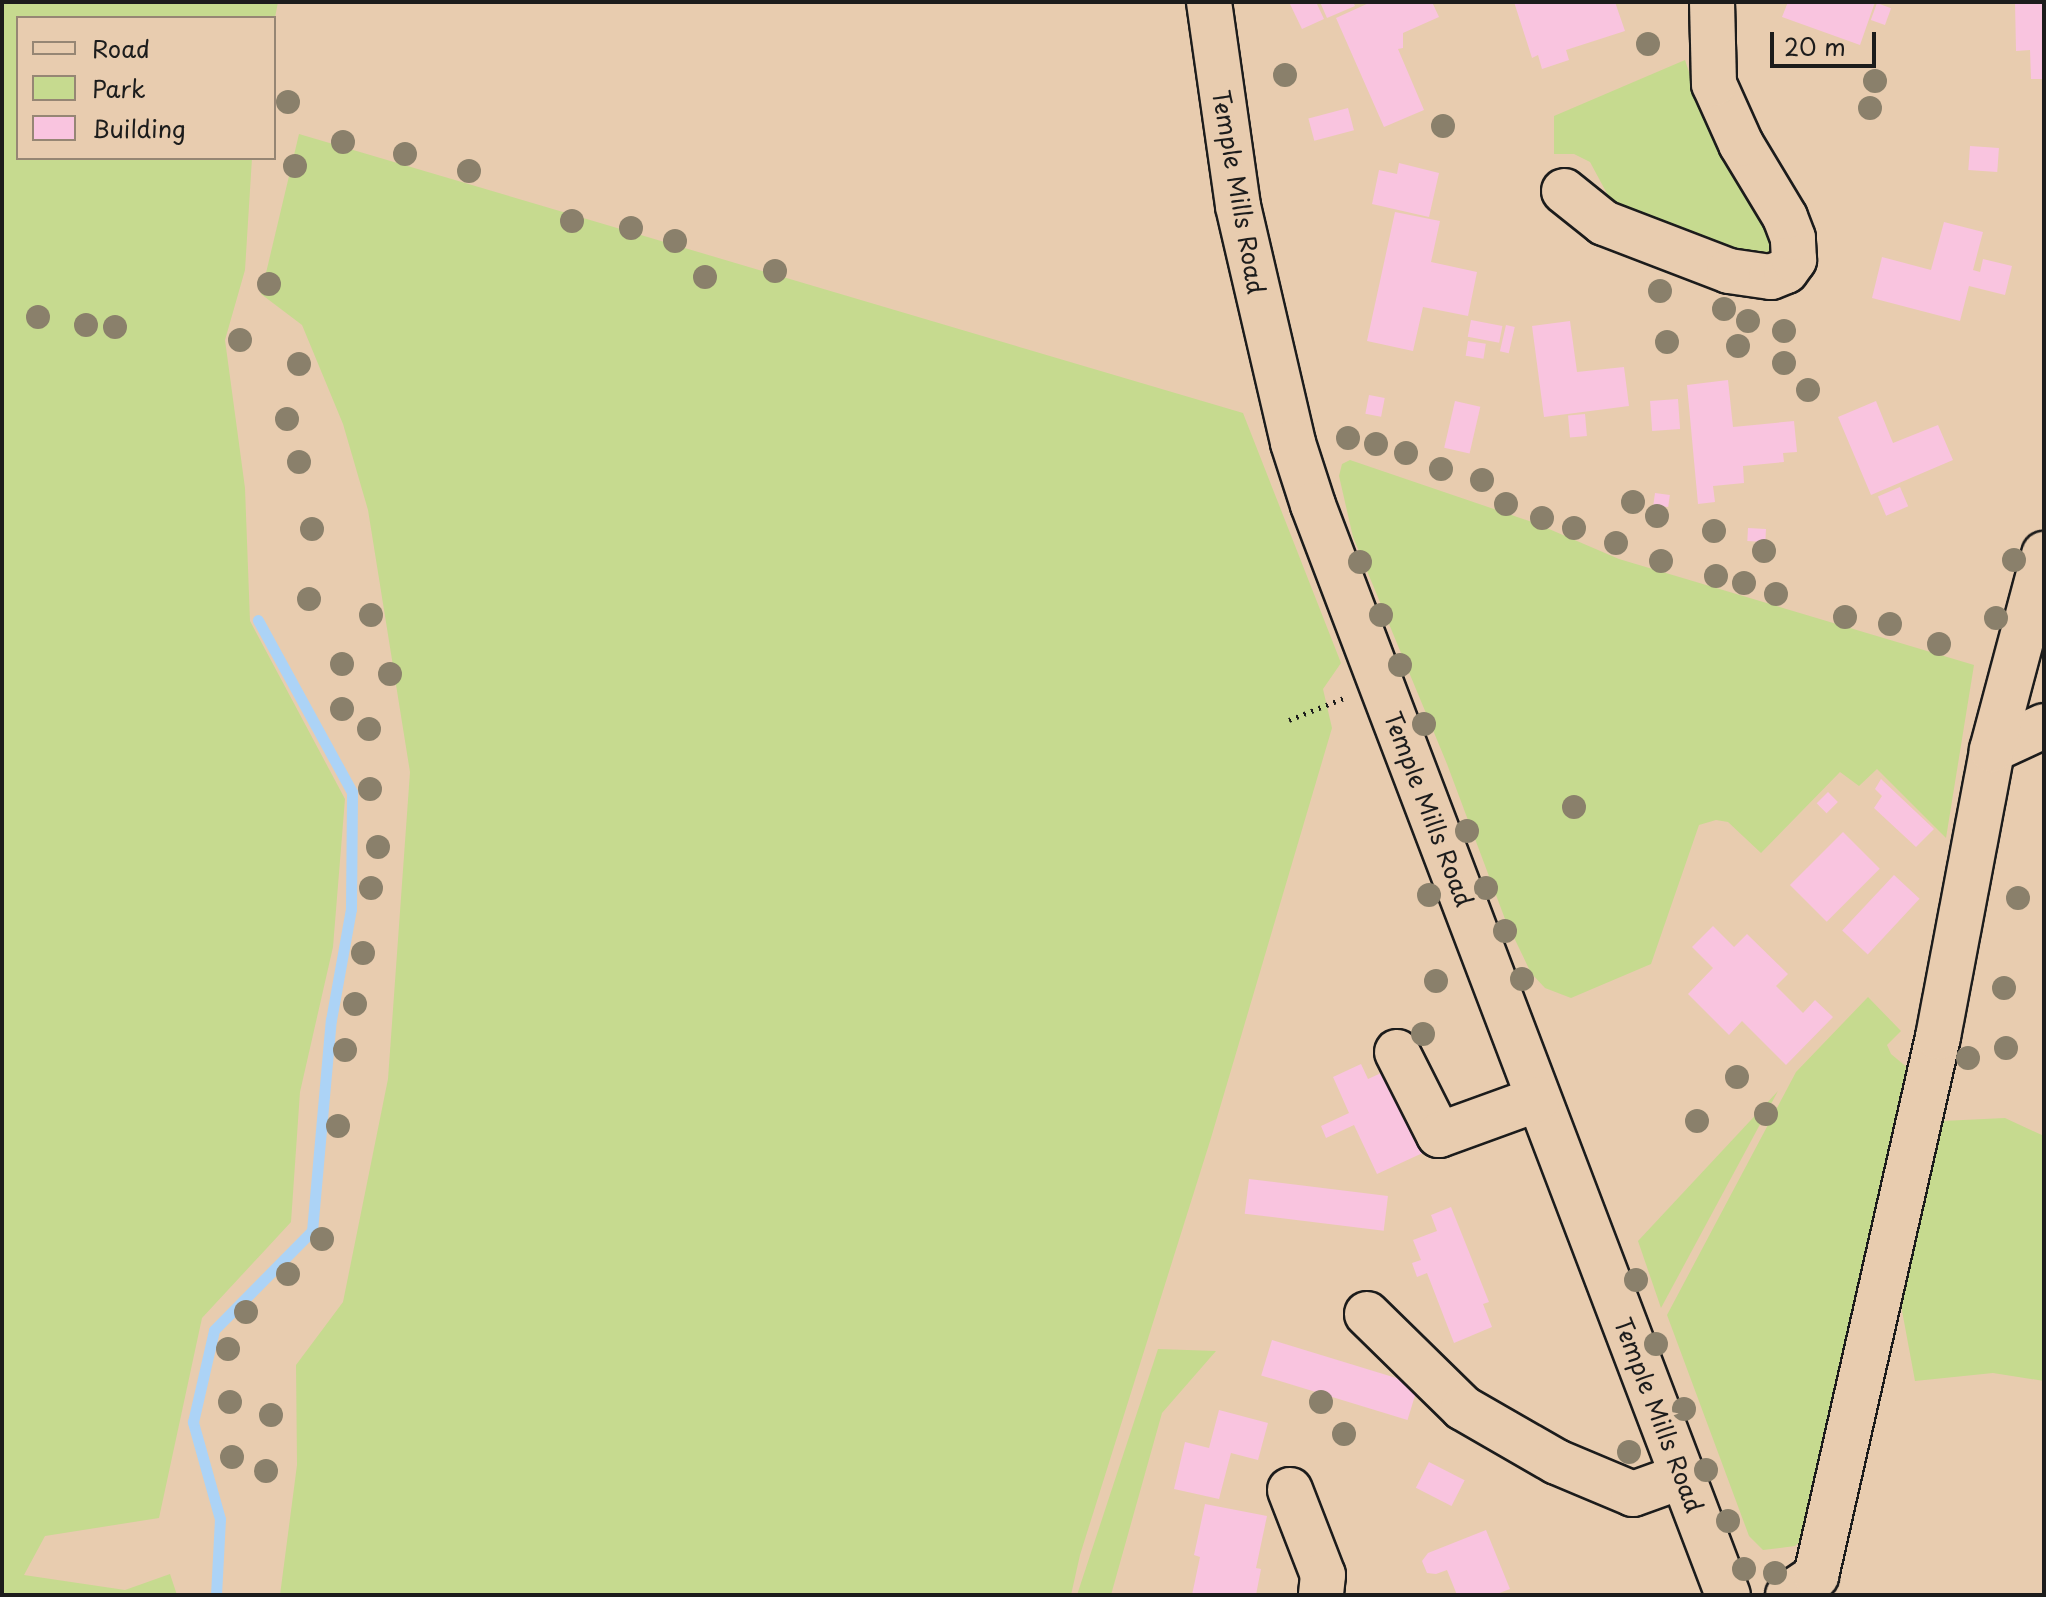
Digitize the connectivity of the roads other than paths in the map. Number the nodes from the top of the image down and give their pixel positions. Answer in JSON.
{"nodes":[{"id":1,"x":1209,"y":2,"type":"edge"},
{"id":2,"x":1712,"y":2,"type":"edge"},
{"id":3,"x":1564,"y":191,"type":"dead end"},
{"id":4,"x":2044,"y":554,"type":"edge"},
{"id":5,"x":2044,"y":726,"type":"edge"},
{"id":6,"x":1992,"y":750,"type":"junction"},
{"id":7,"x":1397,"y":1052,"type":"dead end"},
{"id":8,"x":1538,"y":1099,"type":"junction"},
{"id":9,"x":1367,"y":1314,"type":"dead end"},
{"id":10,"x":1683,"y":1476,"type":"junction"},
{"id":11,"x":1290,"y":1490,"type":"dead end"},
{"id":12,"x":1793,"y":1594,"type":"edge"},
{"id":13,"x":1321,"y":1595,"type":"edge"},
{"id":14,"x":1728,"y":1595,"type":"edge"}],
"edges":[{"from":1,"to":8,"type":"street","name":"Temple Mills Road"},
{"from":2,"to":3,"type":"street"},
{"from":4,"to":6,"type":"street"},
{"from":5,"to":6,"type":"street"},
{"from":6,"to":12,"type":"street"},
{"from":7,"to":8,"type":"street"},
{"from":8,"to":10,"type":"street","name":"Temple Mills Road"},
{"from":9,"to":10,"type":"street"},
{"from":10,"to":14,"type":"street","name":"Temple Mills Road"},
{"from":11,"to":13,"type":"street"}]}
